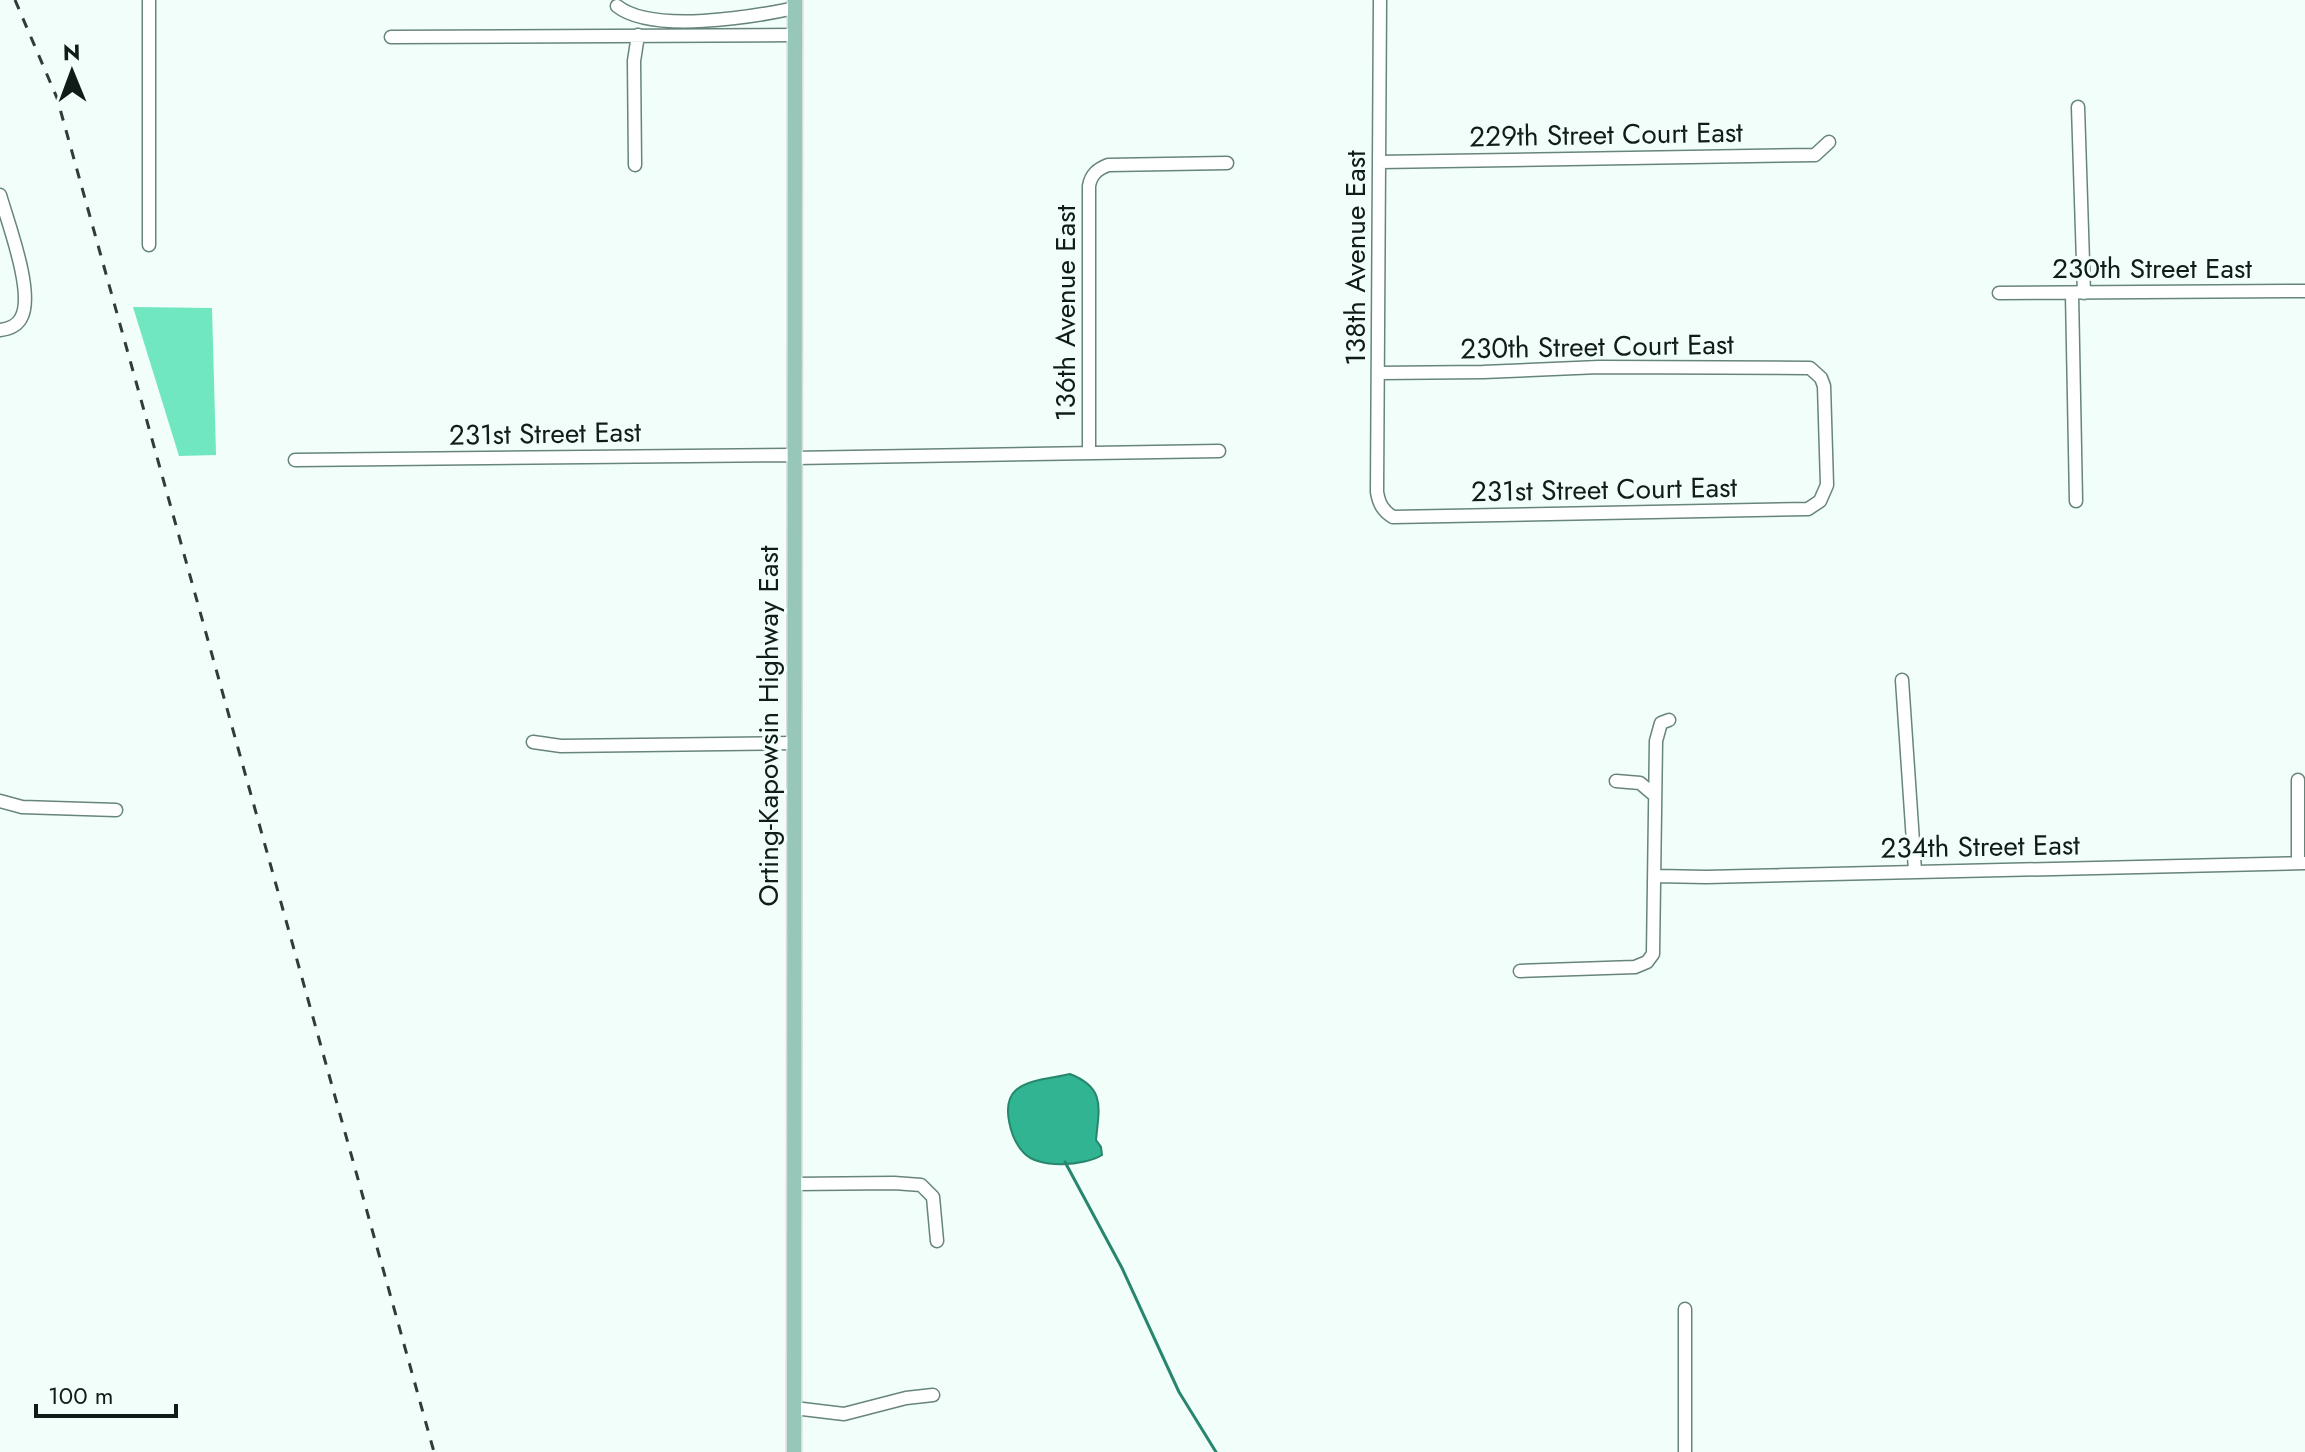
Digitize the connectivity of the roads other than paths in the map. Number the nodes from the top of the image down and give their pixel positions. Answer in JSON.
{"nodes":[{"id":1,"x":149,"y":0,"type":"edge"},
{"id":2,"x":1380,"y":0,"type":"edge"},
{"id":3,"x":795,"y":4,"type":"edge"},
{"id":4,"x":617,"y":6,"type":"dead end"},
{"id":5,"x":638,"y":35,"type":"junction"},
{"id":6,"x":795,"y":35,"type":"junction"},
{"id":7,"x":391,"y":37,"type":"dead end"},
{"id":8,"x":2078,"y":107,"type":"dead end"},
{"id":9,"x":1829,"y":142,"type":"dead end"},
{"id":10,"x":1379,"y":162,"type":"junction"},
{"id":11,"x":1227,"y":163,"type":"dead end"},
{"id":12,"x":635,"y":165,"type":"dead end"},
{"id":13,"x":0,"y":195,"type":"edge"},
{"id":14,"x":149,"y":245,"type":"dead end"},
{"id":15,"x":2305,"y":291,"type":"edge"},
{"id":16,"x":1999,"y":293,"type":"dead end"},
{"id":17,"x":2078,"y":294,"type":"junction"},
{"id":18,"x":0,"y":330,"type":"edge"},
{"id":19,"x":1378,"y":373,"type":"junction"},
{"id":20,"x":1219,"y":451,"type":"dead end"},
{"id":21,"x":1089,"y":452,"type":"junction"},
{"id":22,"x":794,"y":456,"type":"junction"},
{"id":23,"x":295,"y":460,"type":"dead end"},
{"id":24,"x":1820,"y":501,"type":"joint"},
{"id":25,"x":2076,"y":501,"type":"dead end"},
{"id":26,"x":1387,"y":513,"type":"joint"},
{"id":27,"x":1902,"y":680,"type":"dead end"},
{"id":28,"x":1669,"y":720,"type":"dead end"},
{"id":29,"x":533,"y":742,"type":"dead end"},
{"id":30,"x":794,"y":743,"type":"junction"},
{"id":31,"x":2298,"y":780,"type":"dead end"},
{"id":32,"x":1616,"y":781,"type":"dead end"},
{"id":33,"x":1653,"y":794,"type":"junction"},
{"id":34,"x":0,"y":801,"type":"edge"},
{"id":35,"x":116,"y":810,"type":"dead end"},
{"id":36,"x":2301,"y":863,"type":"edge"},
{"id":37,"x":1915,"y":871,"type":"junction"},
{"id":38,"x":1656,"y":876,"type":"junction"},
{"id":39,"x":1520,"y":971,"type":"dead end"},
{"id":40,"x":794,"y":1184,"type":"junction"},
{"id":41,"x":937,"y":1241,"type":"dead end"},
{"id":42,"x":1685,"y":1309,"type":"dead end"},
{"id":43,"x":933,"y":1395,"type":"dead end"},
{"id":44,"x":794,"y":1408,"type":"junction"},
{"id":45,"x":794,"y":1452,"type":"edge"},
{"id":46,"x":1685,"y":1452,"type":"edge"}],
"edges":[{"from":1,"to":14,"type":"street"},
{"from":2,"to":10,"type":"street","name":"138th Avenue East"},
{"from":3,"to":4,"type":"street"},
{"from":3,"to":6,"type":"main road","name":"Orting-Kapowsin Highway East"},
{"from":5,"to":6,"type":"street"},
{"from":5,"to":7,"type":"street"},
{"from":5,"to":12,"type":"street"},
{"from":6,"to":22,"type":"main road","name":"Orting-Kapowsin Highway East"},
{"from":8,"to":17,"type":"street"},
{"from":9,"to":10,"type":"street","name":"229th Street Court East"},
{"from":10,"to":19,"type":"street","name":"138th Avenue East"},
{"from":11,"to":21,"type":"street","name":"136th Avenue East"},
{"from":13,"to":18,"type":"street"},
{"from":15,"to":17,"type":"street","name":"230th Street East"},
{"from":16,"to":17,"type":"street","name":"230th Street East"},
{"from":17,"to":25,"type":"street"},
{"from":19,"to":24,"type":"street","name":"230th Street Court East"},
{"from":19,"to":26,"type":"street","name":"138th Avenue East"},
{"from":20,"to":21,"type":"street","name":"231st Street East"},
{"from":21,"to":22,"type":"street","name":"231st Street East"},
{"from":22,"to":23,"type":"street","name":"231st Street East"},
{"from":22,"to":30,"type":"main road","name":"Orting-Kapowsin Highway East"},
{"from":24,"to":26,"type":"street","name":"231st Street Court East"},
{"from":27,"to":37,"type":"street"},
{"from":28,"to":33,"type":"street"},
{"from":29,"to":30,"type":"street"},
{"from":30,"to":40,"type":"main road","name":"Orting-Kapowsin Highway East"},
{"from":31,"to":36,"type":"street"},
{"from":32,"to":33,"type":"street"},
{"from":33,"to":38,"type":"street"},
{"from":34,"to":35,"type":"street"},
{"from":36,"to":37,"type":"street","name":"234th Street East"},
{"from":37,"to":38,"type":"street","name":"234th Street East"},
{"from":38,"to":39,"type":"street"},
{"from":40,"to":41,"type":"street"},
{"from":40,"to":44,"type":"main road","name":"Orting-Kapowsin Highway East"},
{"from":42,"to":46,"type":"street"},
{"from":43,"to":44,"type":"street"},
{"from":44,"to":45,"type":"main road","name":"Orting-Kapowsin Highway East"}]}
